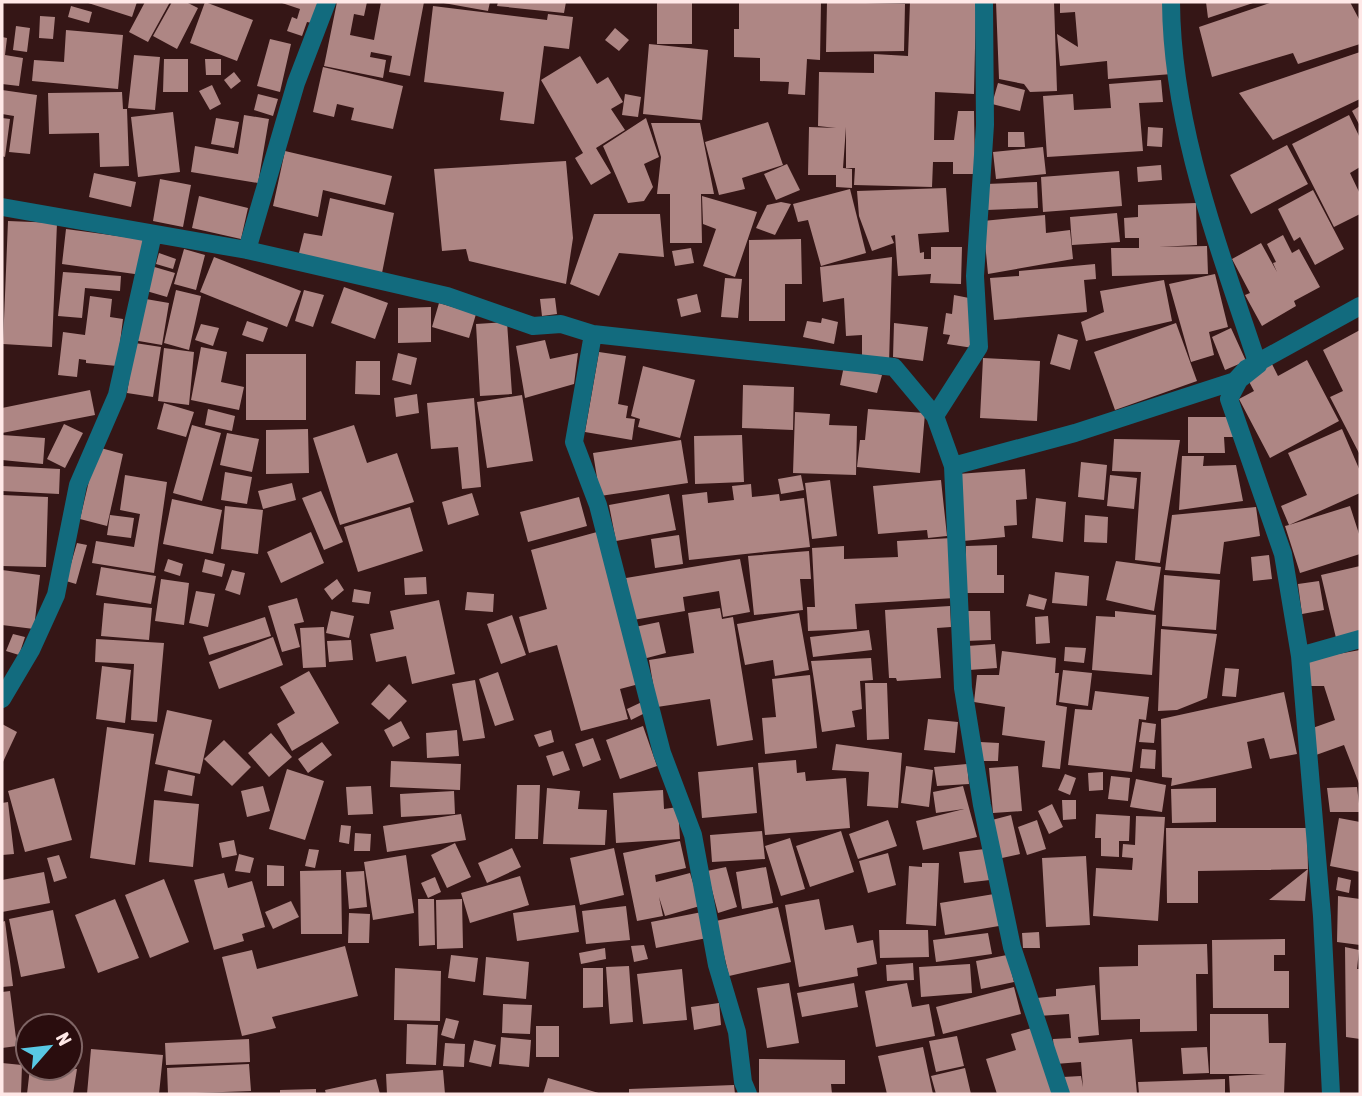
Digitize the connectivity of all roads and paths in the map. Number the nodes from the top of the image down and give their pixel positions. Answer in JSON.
{"nodes":[{"id":1,"x":327,"y":2,"type":"edge"},
{"id":2,"x":984,"y":2,"type":"edge"},
{"id":3,"x":1171,"y":2,"type":"edge"},
{"id":4,"x":2,"y":207,"type":"edge"},
{"id":5,"x":153,"y":234,"type":"junction"},
{"id":6,"x":247,"y":250,"type":"junction"},
{"id":7,"x":1360,"y":306,"type":"edge"},
{"id":8,"x":593,"y":334,"type":"junction"},
{"id":9,"x":1258,"y":365,"type":"junction"},
{"id":10,"x":935,"y":416,"type":"junction"},
{"id":11,"x":953,"y":466,"type":"junction"},
{"id":12,"x":1360,"y":639,"type":"edge"},
{"id":13,"x":1300,"y":656,"type":"junction"},
{"id":14,"x":2,"y":699,"type":"edge"},
{"id":15,"x":748,"y":1094,"type":"edge"},
{"id":16,"x":1061,"y":1094,"type":"edge"},
{"id":17,"x":1331,"y":1094,"type":"edge"}],
"edges":[{"from":1,"to":6,"type":"street"},
{"from":2,"to":10,"type":"street"},
{"from":3,"to":9,"type":"street"},
{"from":4,"to":5,"type":"street"},
{"from":5,"to":6,"type":"street"},
{"from":5,"to":14,"type":"street"},
{"from":6,"to":8,"type":"street"},
{"from":7,"to":9,"type":"street"},
{"from":8,"to":10,"type":"street"},
{"from":8,"to":15,"type":"street"},
{"from":9,"to":11,"type":"street"},
{"from":9,"to":13,"type":"street"},
{"from":10,"to":11,"type":"street"},
{"from":11,"to":16,"type":"street"},
{"from":12,"to":13,"type":"street"},
{"from":13,"to":17,"type":"street"}]}
